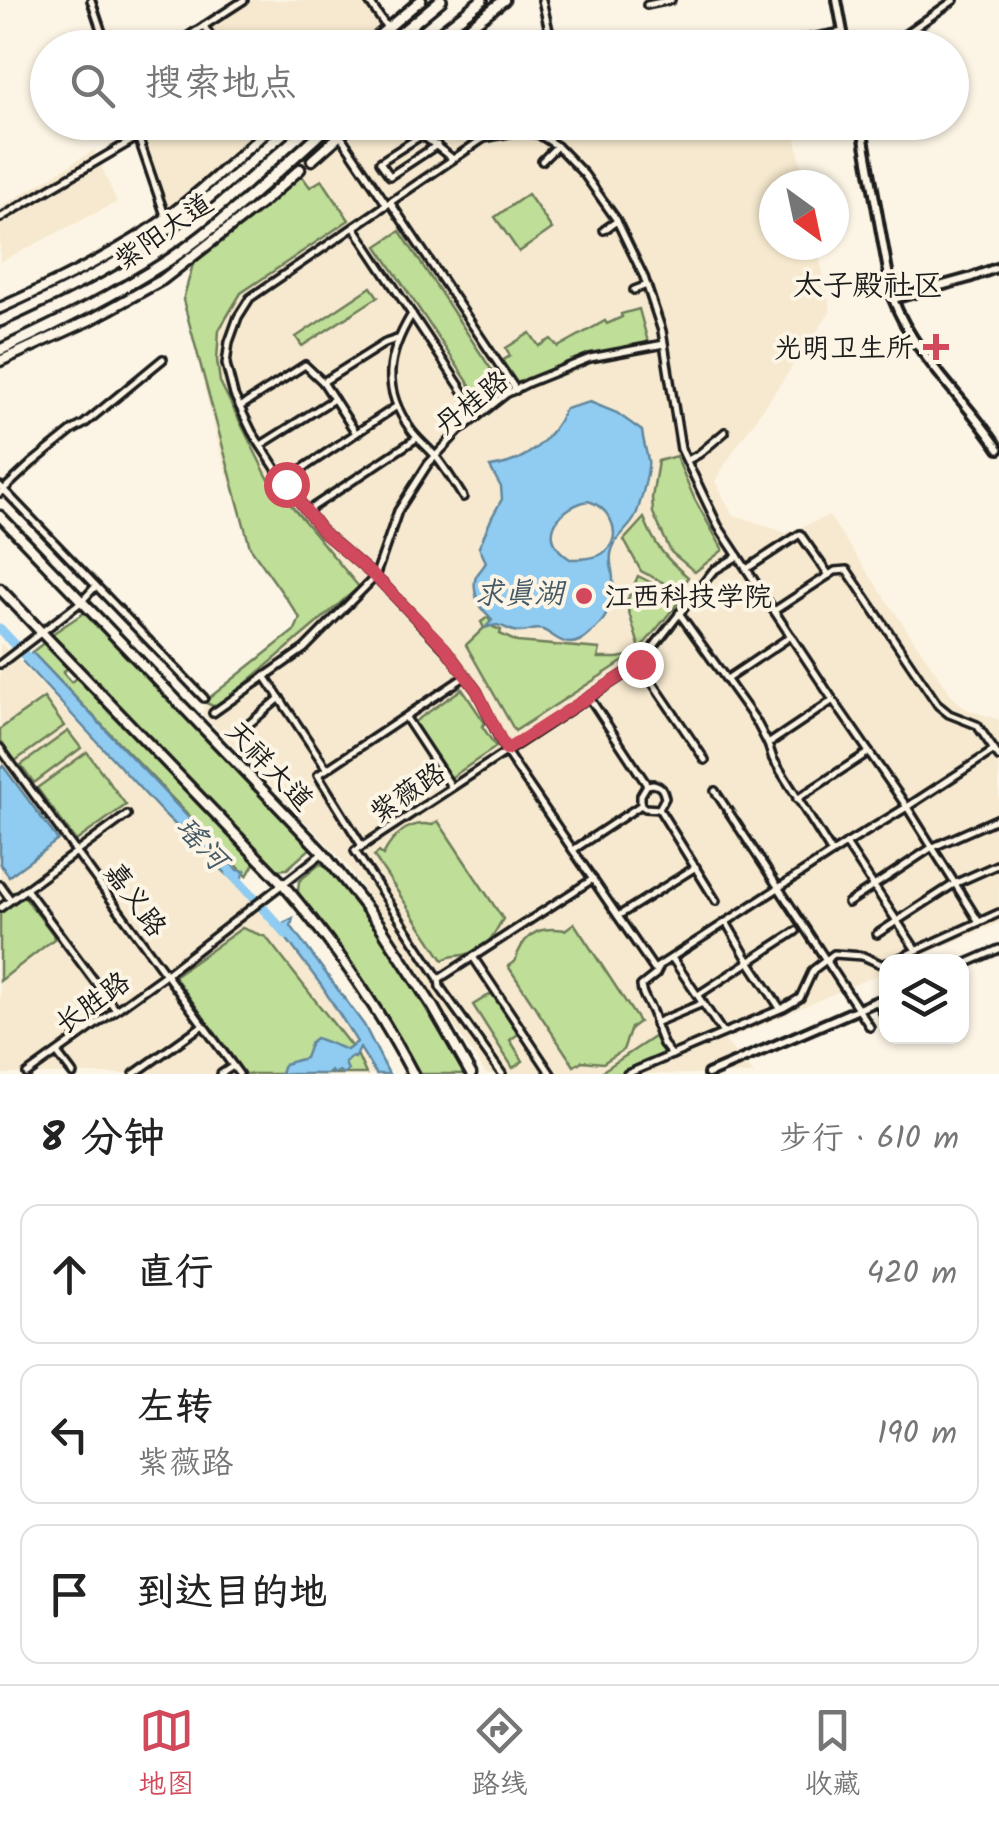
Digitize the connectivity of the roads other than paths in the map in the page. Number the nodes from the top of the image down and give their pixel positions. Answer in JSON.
{"nodes":[{"id":1,"x":91,"y":0,"type":"edge"},
{"id":2,"x":244,"y":0,"type":"edge"},
{"id":3,"x":368,"y":0,"type":"edge"},
{"id":4,"x":421,"y":0,"type":"edge"},
{"id":5,"x":440,"y":0,"type":"edge"},
{"id":6,"x":482,"y":0,"type":"edge"},
{"id":7,"x":504,"y":0,"type":"edge"},
{"id":8,"x":542,"y":0,"type":"edge"},
{"id":9,"x":672,"y":0,"type":"edge"},
{"id":10,"x":838,"y":0,"type":"edge"},
{"id":11,"x":954,"y":0,"type":"edge"},
{"id":12,"x":647,"y":4,"type":"dead end"},
{"id":13,"x":204,"y":26,"type":"junction"},
{"id":14,"x":387,"y":28,"type":"junction"},
{"id":15,"x":101,"y":30,"type":"edge"},
{"id":16,"x":198,"y":30,"type":"edge"},
{"id":17,"x":207,"y":30,"type":"edge"},
{"id":18,"x":385,"y":30,"type":"edge"},
{"id":19,"x":404,"y":30,"type":"edge"},
{"id":20,"x":443,"y":30,"type":"edge"},
{"id":21,"x":465,"y":30,"type":"edge"},
{"id":22,"x":549,"y":30,"type":"edge"},
{"id":23,"x":843,"y":30,"type":"edge"},
{"id":24,"x":912,"y":30,"type":"edge"},
{"id":25,"x":133,"y":140,"type":"edge"},
{"id":26,"x":139,"y":140,"type":"edge"},
{"id":27,"x":255,"y":140,"type":"edge"},
{"id":28,"x":275,"y":140,"type":"edge"},
{"id":29,"x":311,"y":140,"type":"edge"},
{"id":30,"x":334,"y":140,"type":"edge"},
{"id":31,"x":343,"y":140,"type":"edge"},
{"id":32,"x":414,"y":140,"type":"edge"},
{"id":33,"x":429,"y":140,"type":"edge"},
{"id":34,"x":481,"y":140,"type":"edge"},
{"id":35,"x":548,"y":140,"type":"edge"},
{"id":36,"x":863,"y":140,"type":"edge"},
{"id":37,"x":437,"y":146,"type":"junction"},
{"id":38,"x":557,"y":146,"type":"junction"},
{"id":39,"x":312,"y":160,"type":"dead end"},
{"id":40,"x":453,"y":160,"type":"junction"},
{"id":41,"x":542,"y":161,"type":"dead end"},
{"id":42,"x":300,"y":170,"type":"dead end"},
{"id":43,"x":388,"y":204,"type":"junction"},
{"id":44,"x":0,"y":218,"type":"edge"},
{"id":45,"x":167,"y":222,"type":"junction"},
{"id":46,"x":617,"y":222,"type":"junction"},
{"id":47,"x":354,"y":227,"type":"junction"},
{"id":48,"x":604,"y":230,"type":"dead end"},
{"id":49,"x":999,"y":267,"type":"edge"},
{"id":50,"x":647,"y":286,"type":"junction"},
{"id":51,"x":634,"y":290,"type":"dead end"},
{"id":52,"x":892,"y":299,"type":"junction"},
{"id":53,"x":0,"y":308,"type":"edge"},
{"id":54,"x":412,"y":314,"type":"junction"},
{"id":55,"x":0,"y":321,"type":"edge"},
{"id":56,"x":397,"y":338,"type":"junction"},
{"id":57,"x":664,"y":344,"type":"junction"},
{"id":58,"x":0,"y":350,"type":"edge"},
{"id":59,"x":163,"y":359,"type":"dead end"},
{"id":60,"x":0,"y":362,"type":"edge"},
{"id":61,"x":323,"y":382,"type":"junction"},
{"id":62,"x":516,"y":390,"type":"junction"},
{"id":63,"x":334,"y":398,"type":"junction"},
{"id":64,"x":397,"y":406,"type":"junction"},
{"id":65,"x":240,"y":407,"type":"junction"},
{"id":66,"x":480,"y":415,"type":"junction"},
{"id":67,"x":725,"y":432,"type":"dead end"},
{"id":68,"x":356,"y":434,"type":"junction"},
{"id":69,"x":417,"y":438,"type":"junction"},
{"id":70,"x":261,"y":445,"type":"junction"},
{"id":71,"x":999,"y":449,"type":"edge"},
{"id":72,"x":436,"y":456,"type":"junction"},
{"id":73,"x":686,"y":461,"type":"junction"},
{"id":74,"x":284,"y":481,"type":"junction"},
{"id":75,"x":1,"y":490,"type":"edge"},
{"id":76,"x":463,"y":497,"type":"dead end"},
{"id":77,"x":307,"y":511,"type":"junction"},
{"id":78,"x":0,"y":516,"type":"edge"},
{"id":79,"x":738,"y":556,"type":"junction"},
{"id":80,"x":746,"y":568,"type":"junction"},
{"id":81,"x":828,"y":575,"type":"junction"},
{"id":82,"x":375,"y":577,"type":"junction"},
{"id":83,"x":96,"y":586,"type":"junction"},
{"id":84,"x":0,"y":589,"type":"edge"},
{"id":85,"x":81,"y":602,"type":"junction"},
{"id":86,"x":680,"y":612,"type":"junction"},
{"id":87,"x":774,"y":612,"type":"junction"},
{"id":88,"x":38,"y":635,"type":"junction"},
{"id":89,"x":791,"y":636,"type":"junction"},
{"id":90,"x":3,"y":662,"type":"edge"},
{"id":91,"x":640,"y":664,"type":"junction"},
{"id":92,"x":265,"y":676,"type":"junction"},
{"id":93,"x":466,"y":676,"type":"junction"},
{"id":94,"x":726,"y":679,"type":"junction"},
{"id":95,"x":588,"y":697,"type":"junction"},
{"id":96,"x":204,"y":698,"type":"dead end"},
{"id":97,"x":280,"y":698,"type":"junction"},
{"id":98,"x":833,"y":700,"type":"junction"},
{"id":99,"x":213,"y":712,"type":"dead end"},
{"id":100,"x":405,"y":717,"type":"junction"},
{"id":101,"x":242,"y":729,"type":"dead end"},
{"id":102,"x":768,"y":744,"type":"junction"},
{"id":103,"x":0,"y":748,"type":"edge"},
{"id":104,"x":506,"y":750,"type":"junction"},
{"id":105,"x":993,"y":751,"type":"junction"},
{"id":106,"x":869,"y":752,"type":"junction"},
{"id":107,"x":999,"y":757,"type":"edge"},
{"id":108,"x":705,"y":760,"type":"dead end"},
{"id":109,"x":327,"y":769,"type":"junction"},
{"id":110,"x":647,"y":784,"type":"junction"},
{"id":111,"x":451,"y":786,"type":"junction"},
{"id":112,"x":715,"y":791,"type":"dead end"},
{"id":113,"x":797,"y":799,"type":"junction"},
{"id":114,"x":641,"y":805,"type":"junction"},
{"id":115,"x":907,"y":807,"type":"junction"},
{"id":116,"x":659,"y":808,"type":"junction"},
{"id":117,"x":127,"y":815,"type":"dead end"},
{"id":118,"x":999,"y":818,"type":"edge"},
{"id":119,"x":846,"y":844,"type":"junction"},
{"id":120,"x":362,"y":846,"type":"junction"},
{"id":121,"x":932,"y":848,"type":"junction"},
{"id":122,"x":573,"y":850,"type":"junction"},
{"id":123,"x":76,"y":852,"type":"junction"},
{"id":124,"x":322,"y":853,"type":"junction"},
{"id":125,"x":832,"y":853,"type":"junction"},
{"id":126,"x":999,"y":864,"type":"edge"},
{"id":127,"x":696,"y":867,"type":"junction"},
{"id":128,"x":593,"y":879,"type":"junction"},
{"id":129,"x":282,"y":883,"type":"junction"},
{"id":130,"x":954,"y":884,"type":"junction"},
{"id":131,"x":0,"y":886,"type":"edge"},
{"id":132,"x":875,"y":887,"type":"junction"},
{"id":133,"x":778,"y":888,"type":"junction"},
{"id":134,"x":26,"y":889,"type":"junction"},
{"id":135,"x":11,"y":900,"type":"junction"},
{"id":136,"x":716,"y":901,"type":"dead end"},
{"id":137,"x":848,"y":903,"type":"dead end"},
{"id":138,"x":0,"y":908,"type":"edge"},
{"id":139,"x":999,"y":913,"type":"edge"},
{"id":140,"x":618,"y":916,"type":"junction"},
{"id":141,"x":897,"y":921,"type":"junction"},
{"id":142,"x":726,"y":922,"type":"junction"},
{"id":143,"x":978,"y":922,"type":"junction"},
{"id":144,"x":796,"y":931,"type":"dead end"},
{"id":145,"x":877,"y":934,"type":"dead end"},
{"id":146,"x":999,"y":948,"type":"edge"},
{"id":147,"x":916,"y":950,"type":"junction"},
{"id":148,"x":907,"y":954,"type":"edge"},
{"id":149,"x":473,"y":957,"type":"junction"},
{"id":150,"x":672,"y":958,"type":"junction"},
{"id":151,"x":827,"y":960,"type":"junction"},
{"id":152,"x":749,"y":961,"type":"junction"},
{"id":153,"x":969,"y":962,"type":"edge"},
{"id":154,"x":879,"y":963,"type":"edge"},
{"id":155,"x":661,"y":965,"type":"junction"},
{"id":156,"x":166,"y":974,"type":"junction"},
{"id":157,"x":439,"y":979,"type":"junction"},
{"id":158,"x":698,"y":995,"type":"junction"},
{"id":159,"x":877,"y":1001,"type":"joint"},
{"id":160,"x":703,"y":1003,"type":"junction"},
{"id":161,"x":879,"y":1005,"type":"edge"},
{"id":162,"x":859,"y":1008,"type":"junction"},
{"id":163,"x":780,"y":1009,"type":"junction"},
{"id":164,"x":116,"y":1010,"type":"junction"},
{"id":165,"x":655,"y":1023,"type":"junction"},
{"id":166,"x":203,"y":1024,"type":"junction"},
{"id":167,"x":870,"y":1027,"type":"dead end"},
{"id":168,"x":723,"y":1033,"type":"junction"},
{"id":169,"x":56,"y":1052,"type":"junction"},
{"id":170,"x":672,"y":1055,"type":"junction"},
{"id":171,"x":233,"y":1066,"type":"junction"},
{"id":172,"x":27,"y":1074,"type":"edge"},
{"id":173,"x":73,"y":1074,"type":"edge"},
{"id":174,"x":134,"y":1074,"type":"edge"},
{"id":175,"x":222,"y":1074,"type":"edge"},
{"id":176,"x":239,"y":1074,"type":"edge"},
{"id":177,"x":413,"y":1074,"type":"edge"},
{"id":178,"x":472,"y":1074,"type":"edge"},
{"id":179,"x":502,"y":1074,"type":"edge"},
{"id":180,"x":551,"y":1074,"type":"edge"},
{"id":181,"x":627,"y":1074,"type":"edge"},
{"id":182,"x":708,"y":1074,"type":"edge"}],
"edges":[{"from":1,"to":15,"type":"street"},
{"from":2,"to":13,"type":"street"},
{"from":3,"to":14,"type":"street"},
{"from":4,"to":14,"type":"main road"},
{"from":5,"to":19,"type":"highway"},
{"from":6,"to":20,"type":"highway"},
{"from":7,"to":21,"type":"main road"},
{"from":8,"to":22,"type":"street"},
{"from":9,"to":12,"type":"street"},
{"from":10,"to":23,"type":"main road"},
{"from":11,"to":24,"type":"street"},
{"from":13,"to":16,"type":"street"},
{"from":13,"to":17,"type":"street"},
{"from":14,"to":18,"type":"main road"},
{"from":25,"to":44,"type":"street"},
{"from":26,"to":45,"type":"street"},
{"from":27,"to":45,"type":"main road"},
{"from":28,"to":45,"type":"highway","name":"紫阳大道"},
{"from":29,"to":58,"type":"highway","name":"紫阳大道"},
{"from":30,"to":39,"type":"main road"},
{"from":31,"to":43,"type":"street"},
{"from":32,"to":37,"type":"street"},
{"from":33,"to":37,"type":"street"},
{"from":34,"to":40,"type":"street"},
{"from":35,"to":38,"type":"street"},
{"from":36,"to":52,"type":"main road"},
{"from":37,"to":40,"type":"street"},
{"from":38,"to":41,"type":"street"},
{"from":38,"to":46,"type":"street"},
{"from":40,"to":43,"type":"street"},
{"from":42,"to":60,"type":"main road"},
{"from":43,"to":47,"type":"street"},
{"from":43,"to":62,"type":"street"},
{"from":45,"to":53,"type":"main road"},
{"from":45,"to":55,"type":"highway","name":"紫阳大道"},
{"from":46,"to":48,"type":"street"},
{"from":46,"to":50,"type":"street"},
{"from":47,"to":54,"type":"street"},
{"from":47,"to":65,"type":"street"},
{"from":49,"to":52,"type":"main road"},
{"from":50,"to":51,"type":"street"},
{"from":50,"to":57,"type":"street"},
{"from":52,"to":71,"type":"main road"},
{"from":54,"to":56,"type":"street"},
{"from":54,"to":66,"type":"street"},
{"from":56,"to":61,"type":"street"},
{"from":56,"to":64,"type":"street"},
{"from":57,"to":62,"type":"street","name":"丹桂路"},
{"from":57,"to":73,"type":"street"},
{"from":59,"to":75,"type":"street"},
{"from":61,"to":63,"type":"street"},
{"from":61,"to":65,"type":"street"},
{"from":62,"to":66,"type":"street","name":"丹桂路"},
{"from":63,"to":68,"type":"street"},
{"from":63,"to":70,"type":"street"},
{"from":64,"to":68,"type":"street"},
{"from":64,"to":69,"type":"street"},
{"from":65,"to":70,"type":"street"},
{"from":66,"to":72,"type":"street","name":"丹桂路"},
{"from":67,"to":73,"type":"street"},
{"from":68,"to":74,"type":"street"},
{"from":69,"to":72,"type":"street"},
{"from":69,"to":77,"type":"street"},
{"from":70,"to":74,"type":"street"},
{"from":72,"to":76,"type":"street"},
{"from":72,"to":82,"type":"street","name":"丹桂路"},
{"from":73,"to":79,"type":"street"},
{"from":74,"to":77,"type":"street"},
{"from":75,"to":83,"type":"street"},
{"from":77,"to":82,"type":"street"},
{"from":78,"to":85,"type":"main road","name":"天祥大道"},
{"from":79,"to":80,"type":"street"},
{"from":79,"to":86,"type":"street","name":"紫薇路"},
{"from":80,"to":81,"type":"street"},
{"from":80,"to":87,"type":"street"},
{"from":81,"to":87,"type":"street"},
{"from":81,"to":105,"type":"street"},
{"from":82,"to":92,"type":"street"},
{"from":82,"to":93,"type":"street"},
{"from":83,"to":85,"type":"street"},
{"from":83,"to":96,"type":"street"},
{"from":84,"to":88,"type":"main road"},
{"from":85,"to":88,"type":"street"},
{"from":85,"to":124,"type":"main road","name":"天祥大道"},
{"from":86,"to":91,"type":"street","name":"紫薇路"},
{"from":86,"to":94,"type":"street"},
{"from":87,"to":89,"type":"street"},
{"from":88,"to":90,"type":"street"},
{"from":88,"to":129,"type":"main road"},
{"from":89,"to":94,"type":"street"},
{"from":89,"to":98,"type":"street"},
{"from":91,"to":95,"type":"street","name":"紫薇路"},
{"from":91,"to":108,"type":"street"},
{"from":92,"to":97,"type":"street"},
{"from":92,"to":99,"type":"street"},
{"from":93,"to":100,"type":"street"},
{"from":93,"to":104,"type":"street"},
{"from":94,"to":102,"type":"street"},
{"from":95,"to":104,"type":"street","name":"紫薇路"},
{"from":95,"to":110,"type":"street"},
{"from":97,"to":101,"type":"street"},
{"from":97,"to":109,"type":"street"},
{"from":98,"to":102,"type":"street"},
{"from":98,"to":106,"type":"street"},
{"from":100,"to":109,"type":"street"},
{"from":100,"to":111,"type":"street"},
{"from":102,"to":113,"type":"street"},
{"from":103,"to":123,"type":"street","name":"嘉义路"},
{"from":104,"to":111,"type":"street","name":"紫薇路"},
{"from":104,"to":122,"type":"street"},
{"from":105,"to":107,"type":"street"},
{"from":105,"to":115,"type":"street"},
{"from":106,"to":113,"type":"street"},
{"from":106,"to":115,"type":"street"},
{"from":109,"to":120,"type":"street"},
{"from":110,"to":114,"type":"street"},
{"from":110,"to":116,"type":"street"},
{"from":111,"to":120,"type":"street","name":"紫薇路"},
{"from":112,"to":133,"type":"street"},
{"from":113,"to":125,"type":"street"},
{"from":114,"to":116,"type":"street"},
{"from":114,"to":122,"type":"street"},
{"from":115,"to":119,"type":"street"},
{"from":115,"to":121,"type":"street"},
{"from":116,"to":127,"type":"street"},
{"from":117,"to":123,"type":"street"},
{"from":118,"to":121,"type":"street"},
{"from":119,"to":125,"type":"street"},
{"from":119,"to":132,"type":"street"},
{"from":120,"to":157,"type":"street","name":"紫薇路"},
{"from":121,"to":130,"type":"street"},
{"from":121,"to":132,"type":"street"},
{"from":122,"to":128,"type":"street"},
{"from":123,"to":134,"type":"street"},
{"from":123,"to":156,"type":"street","name":"嘉义路"},
{"from":124,"to":129,"type":"street","name":"长胜路"},
{"from":124,"to":178,"type":"main road","name":"天祥大道"},
{"from":125,"to":133,"type":"street"},
{"from":126,"to":130,"type":"street"},
{"from":127,"to":136,"type":"street"},
{"from":127,"to":140,"type":"street"},
{"from":128,"to":140,"type":"street"},
{"from":128,"to":149,"type":"street"},
{"from":129,"to":156,"type":"street","name":"长胜路"},
{"from":129,"to":177,"type":"main road"},
{"from":130,"to":141,"type":"street"},
{"from":130,"to":143,"type":"street"},
{"from":131,"to":135,"type":"street"},
{"from":132,"to":137,"type":"street"},
{"from":132,"to":141,"type":"street"},
{"from":133,"to":142,"type":"street"},
{"from":133,"to":151,"type":"street"},
{"from":134,"to":135,"type":"street"},
{"from":134,"to":164,"type":"street"},
{"from":135,"to":138,"type":"street"},
{"from":139,"to":143,"type":"street"},
{"from":140,"to":155,"type":"street"},
{"from":141,"to":145,"type":"street"},
{"from":141,"to":147,"type":"street"},
{"from":142,"to":150,"type":"street"},
{"from":142,"to":152,"type":"street"},
{"from":143,"to":147,"type":"street"},
{"from":144,"to":152,"type":"street"},
{"from":146,"to":153,"type":"street"},
{"from":147,"to":148,"type":"street"},
{"from":149,"to":157,"type":"street"},
{"from":149,"to":180,"type":"street"},
{"from":150,"to":155,"type":"street"},
{"from":150,"to":158,"type":"street"},
{"from":151,"to":154,"type":"street"},
{"from":151,"to":162,"type":"street"},
{"from":151,"to":163,"type":"street"},
{"from":152,"to":158,"type":"street"},
{"from":152,"to":163,"type":"street"},
{"from":155,"to":165,"type":"street"},
{"from":156,"to":164,"type":"street","name":"长胜路"},
{"from":156,"to":166,"type":"street","name":"嘉义路"},
{"from":157,"to":179,"type":"street"},
{"from":158,"to":160,"type":"street"},
{"from":159,"to":161,"type":"street"},
{"from":159,"to":162,"type":"main road"},
{"from":160,"to":165,"type":"street"},
{"from":160,"to":168,"type":"street"},
{"from":162,"to":167,"type":"street"},
{"from":162,"to":182,"type":"main road"},
{"from":163,"to":168,"type":"street"},
{"from":164,"to":169,"type":"street","name":"长胜路"},
{"from":165,"to":170,"type":"street"},
{"from":166,"to":171,"type":"street","name":"嘉义路"},
{"from":166,"to":174,"type":"street"},
{"from":168,"to":170,"type":"street"},
{"from":169,"to":172,"type":"street","name":"长胜路"},
{"from":169,"to":173,"type":"street"},
{"from":170,"to":181,"type":"street"},
{"from":171,"to":175,"type":"street"},
{"from":171,"to":176,"type":"street","name":"嘉义路"}]}
